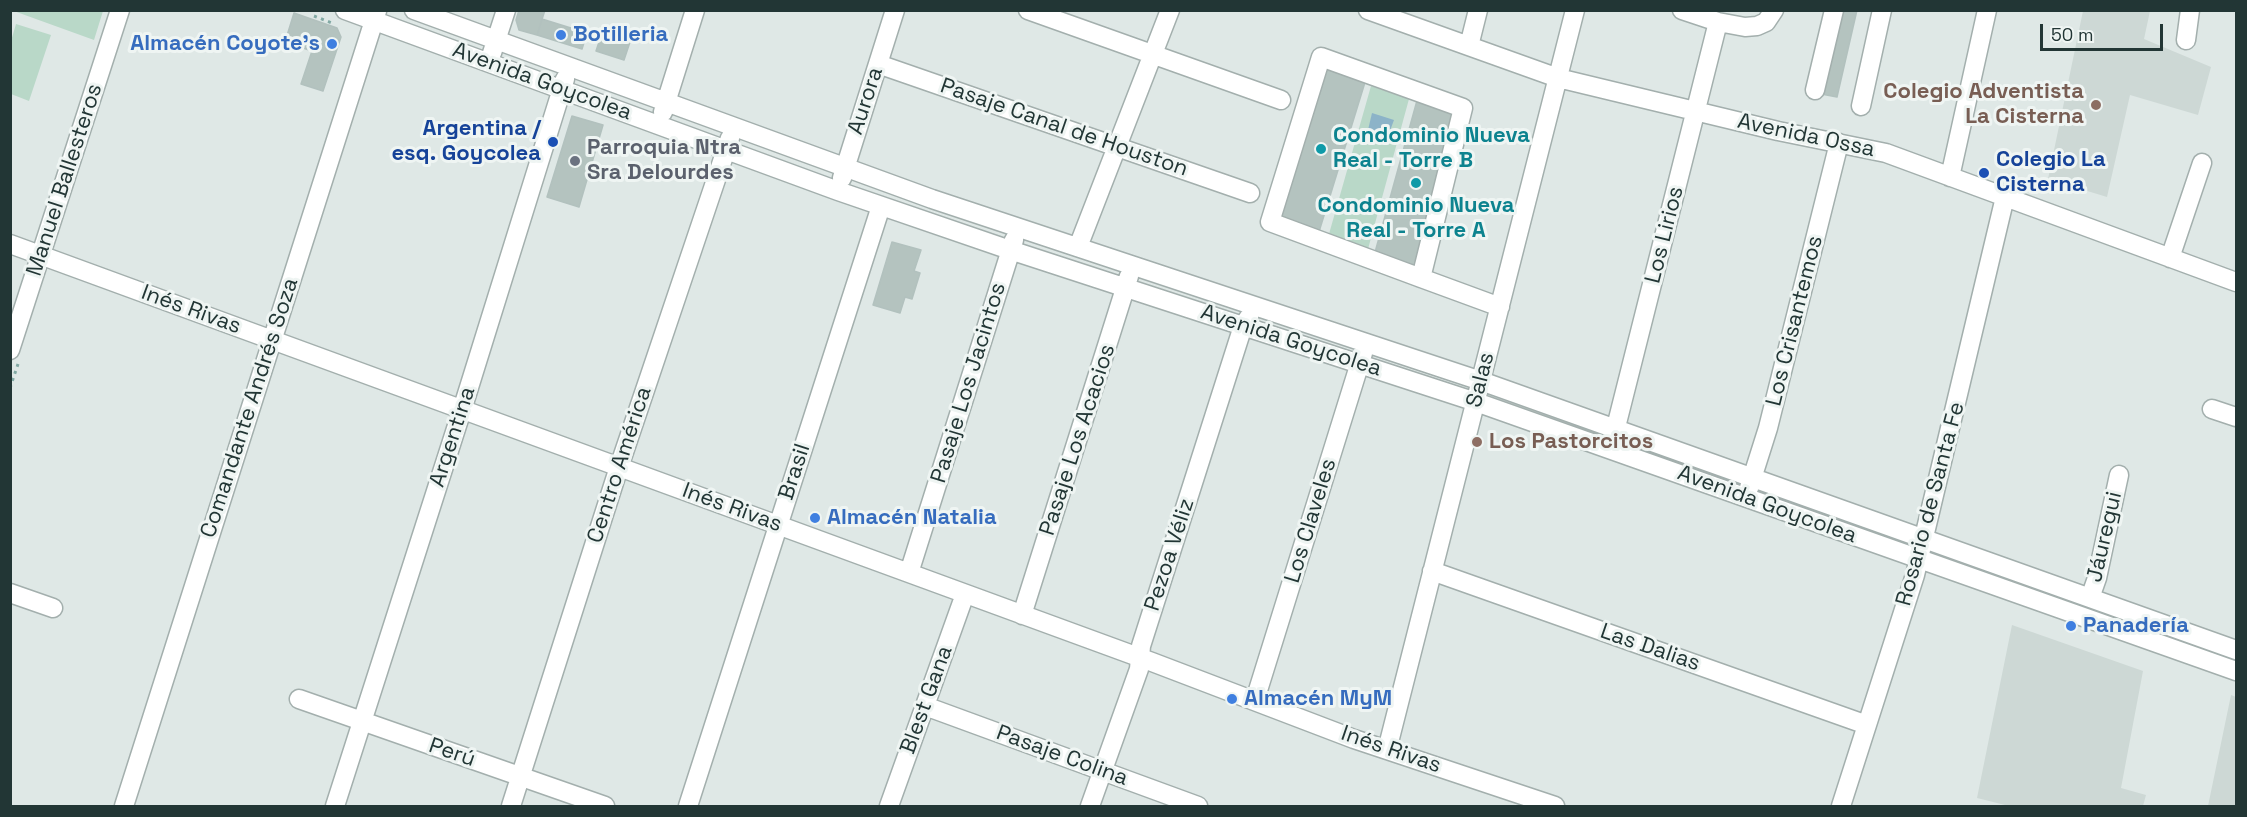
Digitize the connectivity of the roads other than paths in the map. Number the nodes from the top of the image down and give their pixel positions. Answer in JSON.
{"nodes":[{"id":1,"x":120,"y":10,"type":"edge"},
{"id":2,"x":345,"y":10,"type":"edge"},
{"id":3,"x":414,"y":10,"type":"edge"},
{"id":4,"x":506,"y":10,"type":"edge"},
{"id":5,"x":695,"y":10,"type":"edge"},
{"id":6,"x":895,"y":10,"type":"edge"},
{"id":7,"x":1028,"y":10,"type":"edge"},
{"id":8,"x":1170,"y":10,"type":"edge"},
{"id":9,"x":1368,"y":10,"type":"edge"},
{"id":10,"x":1478,"y":10,"type":"edge"},
{"id":11,"x":1575,"y":10,"type":"edge"},
{"id":12,"x":1682,"y":10,"type":"edge"},
{"id":13,"x":1774,"y":10,"type":"edge"},
{"id":14,"x":1834,"y":10,"type":"edge"},
{"id":15,"x":1882,"y":10,"type":"edge"},
{"id":16,"x":1987,"y":10,"type":"edge"},
{"id":17,"x":2190,"y":10,"type":"edge"},
{"id":18,"x":375,"y":16,"type":"edge"},
{"id":19,"x":1406,"y":17,"type":"edge"},
{"id":20,"x":1718,"y":22,"type":"junction"},
{"id":21,"x":2186,"y":40,"type":"dead end"},
{"id":22,"x":496,"y":41,"type":"junction"},
{"id":23,"x":1469,"y":46,"type":"junction"},
{"id":24,"x":1153,"y":55,"type":"junction"},
{"id":25,"x":489,"y":63,"type":"junction"},
{"id":26,"x":878,"y":64,"type":"junction"},
{"id":27,"x":569,"y":67,"type":"junction"},
{"id":28,"x":1558,"y":78,"type":"junction"},
{"id":29,"x":562,"y":89,"type":"junction"},
{"id":30,"x":1815,"y":90,"type":"dead end"},
{"id":31,"x":1281,"y":100,"type":"dead end"},
{"id":32,"x":666,"y":102,"type":"junction"},
{"id":33,"x":1861,"y":106,"type":"dead end"},
{"id":34,"x":1695,"y":112,"type":"junction"},
{"id":35,"x":659,"y":125,"type":"junction"},
{"id":36,"x":735,"y":127,"type":"junction"},
{"id":37,"x":1839,"y":142,"type":"junction"},
{"id":38,"x":1117,"y":147,"type":"junction"},
{"id":39,"x":725,"y":149,"type":"junction"},
{"id":40,"x":2202,"y":163,"type":"dead end"},
{"id":41,"x":845,"y":167,"type":"junction"},
{"id":42,"x":1950,"y":177,"type":"junction"},
{"id":43,"x":838,"y":191,"type":"junction"},
{"id":44,"x":1250,"y":193,"type":"dead end"},
{"id":45,"x":2005,"y":197,"type":"junction"},
{"id":46,"x":881,"y":206,"type":"junction"},
{"id":47,"x":1018,"y":227,"type":"junction"},
{"id":48,"x":10,"y":244,"type":"edge"},
{"id":49,"x":1078,"y":247,"type":"junction"},
{"id":50,"x":1010,"y":250,"type":"junction"},
{"id":51,"x":41,"y":255,"type":"junction"},
{"id":52,"x":2170,"y":258,"type":"junction"},
{"id":53,"x":1133,"y":265,"type":"junction"},
{"id":54,"x":1421,"y":278,"type":"junction"},
{"id":55,"x":2236,"y":282,"type":"edge"},
{"id":56,"x":1126,"y":288,"type":"junction"},
{"id":57,"x":1257,"y":306,"type":"junction"},
{"id":58,"x":1500,"y":307,"type":"junction"},
{"id":59,"x":1244,"y":326,"type":"junction"},
{"id":60,"x":272,"y":340,"type":"junction"},
{"id":61,"x":1367,"y":342,"type":"junction"},
{"id":62,"x":10,"y":350,"type":"edge"},
{"id":63,"x":1360,"y":364,"type":"junction"},
{"id":64,"x":1481,"y":381,"type":"junction"},
{"id":65,"x":1476,"y":402,"type":"junction"},
{"id":66,"x":2212,"y":409,"type":"dead end"},
{"id":67,"x":462,"y":410,"type":"junction"},
{"id":68,"x":2236,"y":417,"type":"edge"},
{"id":69,"x":1616,"y":429,"type":"junction"},
{"id":70,"x":1610,"y":448,"type":"junction"},
{"id":71,"x":619,"y":467,"type":"junction"},
{"id":72,"x":2119,"y":476,"type":"dead end"},
{"id":73,"x":1753,"y":478,"type":"junction"},
{"id":74,"x":1745,"y":498,"type":"junction"},
{"id":75,"x":778,"y":525,"type":"junction"},
{"id":76,"x":1924,"y":538,"type":"junction"},
{"id":77,"x":1919,"y":559,"type":"junction"},
{"id":78,"x":1432,"y":571,"type":"junction"},
{"id":79,"x":909,"y":573,"type":"junction"},
{"id":80,"x":10,"y":593,"type":"edge"},
{"id":81,"x":965,"y":594,"type":"junction"},
{"id":82,"x":2090,"y":598,"type":"junction"},
{"id":83,"x":53,"y":608,"type":"dead end"},
{"id":84,"x":1022,"y":615,"type":"junction"},
{"id":85,"x":2236,"y":650,"type":"edge"},
{"id":86,"x":1140,"y":658,"type":"junction"},
{"id":87,"x":2236,"y":671,"type":"edge"},
{"id":88,"x":299,"y":699,"type":"dead end"},
{"id":89,"x":1255,"y":700,"type":"junction"},
{"id":90,"x":925,"y":706,"type":"junction"},
{"id":91,"x":362,"y":721,"type":"junction"},
{"id":92,"x":1867,"y":725,"type":"junction"},
{"id":93,"x":1387,"y":750,"type":"junction"},
{"id":94,"x":1103,"y":771,"type":"junction"},
{"id":95,"x":520,"y":777,"type":"junction"},
{"id":96,"x":1501,"y":798,"type":"edge"},
{"id":97,"x":124,"y":807,"type":"edge"},
{"id":98,"x":334,"y":807,"type":"edge"},
{"id":99,"x":511,"y":807,"type":"edge"},
{"id":100,"x":605,"y":807,"type":"edge"},
{"id":101,"x":688,"y":807,"type":"edge"},
{"id":102,"x":889,"y":807,"type":"edge"},
{"id":103,"x":1090,"y":807,"type":"edge"},
{"id":104,"x":1198,"y":807,"type":"edge"},
{"id":105,"x":1555,"y":807,"type":"edge"},
{"id":106,"x":1840,"y":807,"type":"edge"}],
"edges":[{"from":1,"to":51,"type":"street","name":"Manuel Ballesteros"},
{"from":2,"to":18,"type":"street","name":"Avenida Goycolea"},
{"from":3,"to":22,"type":"street","name":"Avenida Goycolea"},
{"from":4,"to":22,"type":"street"},
{"from":5,"to":32,"type":"street"},
{"from":6,"to":26,"type":"street","name":"Aurora"},
{"from":7,"to":24,"type":"street"},
{"from":8,"to":24,"type":"street"},
{"from":9,"to":19,"type":"street","name":"Avenida Ossa"},
{"from":10,"to":23,"type":"street"},
{"from":11,"to":28,"type":"street","name":"Salas"},
{"from":12,"to":20,"type":"street"},
{"from":13,"to":20,"type":"street"},
{"from":14,"to":30,"type":"street"},
{"from":15,"to":33,"type":"street"},
{"from":16,"to":42,"type":"street"},
{"from":17,"to":21,"type":"street"},
{"from":18,"to":25,"type":"street","name":"Avenida Goycolea"},
{"from":18,"to":60,"type":"street","name":"Comandante Andrés Soza"},
{"from":19,"to":23,"type":"street","name":"Avenida Ossa"},
{"from":20,"to":34,"type":"street","name":"Los Lirios"},
{"from":22,"to":25,"type":"street"},
{"from":22,"to":27,"type":"street","name":"Avenida Goycolea"},
{"from":23,"to":28,"type":"street","name":"Avenida Ossa"},
{"from":24,"to":31,"type":"street"},
{"from":24,"to":38,"type":"street"},
{"from":25,"to":29,"type":"street","name":"Avenida Goycolea"},
{"from":26,"to":38,"type":"street","name":"Pasaje Canal de Houston"},
{"from":26,"to":41,"type":"street","name":"Aurora"},
{"from":27,"to":29,"type":"street","name":"Argentina"},
{"from":27,"to":32,"type":"street","name":"Avenida Goycolea"},
{"from":28,"to":34,"type":"street","name":"Avenida Ossa"},
{"from":28,"to":58,"type":"street","name":"Salas"},
{"from":29,"to":35,"type":"street","name":"Avenida Goycolea"},
{"from":29,"to":67,"type":"street","name":"Argentina"},
{"from":32,"to":35,"type":"street"},
{"from":32,"to":36,"type":"street","name":"Avenida Goycolea"},
{"from":34,"to":37,"type":"street","name":"Avenida Ossa"},
{"from":34,"to":69,"type":"street","name":"Los Lirios"},
{"from":35,"to":39,"type":"street","name":"Avenida Goycolea"},
{"from":36,"to":39,"type":"street","name":"Centro América"},
{"from":36,"to":41,"type":"street","name":"Avenida Goycolea"},
{"from":37,"to":42,"type":"street","name":"Avenida Ossa"},
{"from":37,"to":73,"type":"street","name":"Los Crisantemos"},
{"from":38,"to":44,"type":"street","name":"Pasaje Canal de Houston"},
{"from":38,"to":49,"type":"street"},
{"from":39,"to":43,"type":"street","name":"Avenida Goycolea"},
{"from":39,"to":71,"type":"street","name":"Centro América"},
{"from":40,"to":52,"type":"street"},
{"from":41,"to":43,"type":"street","name":"Aurora"},
{"from":41,"to":47,"type":"street","name":"Avenida Goycolea"},
{"from":42,"to":45,"type":"street","name":"Avenida Ossa"},
{"from":43,"to":46,"type":"street","name":"Avenida Goycolea"},
{"from":45,"to":52,"type":"street","name":"Avenida Ossa"},
{"from":45,"to":76,"type":"street","name":"Rosario de Santa Fe"},
{"from":46,"to":50,"type":"street","name":"Avenida Goycolea"},
{"from":46,"to":75,"type":"street","name":"Brasil"},
{"from":47,"to":49,"type":"street","name":"Avenida Goycolea"},
{"from":47,"to":50,"type":"street","name":"Pasaje Los Jacintos"},
{"from":48,"to":51,"type":"street","name":"Inés Rivas"},
{"from":49,"to":53,"type":"street","name":"Avenida Goycolea"},
{"from":50,"to":56,"type":"street","name":"Avenida Goycolea"},
{"from":50,"to":79,"type":"street","name":"Pasaje Los Jacintos"},
{"from":51,"to":60,"type":"street","name":"Inés Rivas"},
{"from":51,"to":62,"type":"street","name":"Manuel Ballesteros"},
{"from":52,"to":55,"type":"street","name":"Avenida Ossa"},
{"from":53,"to":56,"type":"street","name":"Pasaje Los Acacios"},
{"from":53,"to":57,"type":"street","name":"Avenida Goycolea"},
{"from":54,"to":54,"type":"street"},
{"from":54,"to":58,"type":"street"},
{"from":56,"to":59,"type":"street","name":"Avenida Goycolea"},
{"from":56,"to":84,"type":"street","name":"Pasaje Los Acacios"},
{"from":57,"to":59,"type":"street","name":"Pezoa Véliz"},
{"from":57,"to":61,"type":"street","name":"Avenida Goycolea"},
{"from":58,"to":64,"type":"street","name":"Salas"},
{"from":59,"to":63,"type":"street","name":"Avenida Goycolea"},
{"from":59,"to":86,"type":"street","name":"Pezoa Véliz"},
{"from":60,"to":67,"type":"street","name":"Inés Rivas"},
{"from":60,"to":97,"type":"street","name":"Comandante Andrés Soza"},
{"from":61,"to":63,"type":"street","name":"Los Claveles"},
{"from":61,"to":64,"type":"street","name":"Avenida Goycolea"},
{"from":63,"to":65,"type":"street","name":"Avenida Goycolea"},
{"from":63,"to":89,"type":"street","name":"Los Claveles"},
{"from":64,"to":65,"type":"street","name":"Salas"},
{"from":64,"to":69,"type":"street","name":"Avenida Goycolea"},
{"from":65,"to":70,"type":"street","name":"Avenida Goycolea"},
{"from":65,"to":78,"type":"street","name":"Salas"},
{"from":66,"to":68,"type":"street"},
{"from":67,"to":71,"type":"street","name":"Inés Rivas"},
{"from":67,"to":91,"type":"street","name":"Argentina"},
{"from":69,"to":70,"type":"street","name":"Los Lirios"},
{"from":69,"to":73,"type":"street","name":"Avenida Goycolea"},
{"from":70,"to":74,"type":"street","name":"Avenida Goycolea"},
{"from":71,"to":75,"type":"street","name":"Inés Rivas"},
{"from":71,"to":95,"type":"street","name":"Centro América"},
{"from":72,"to":82,"type":"street","name":"Jáuregui"},
{"from":73,"to":74,"type":"street","name":"Los Crisantemos"},
{"from":73,"to":76,"type":"street","name":"Avenida Goycolea"},
{"from":74,"to":77,"type":"street","name":"Avenida Goycolea"},
{"from":75,"to":79,"type":"street","name":"Inés Rivas"},
{"from":75,"to":101,"type":"street","name":"Brasil"},
{"from":76,"to":77,"type":"street","name":"Rosario de Santa Fe"},
{"from":76,"to":82,"type":"street","name":"Avenida Goycolea"},
{"from":77,"to":87,"type":"street","name":"Avenida Goycolea"},
{"from":77,"to":92,"type":"street","name":"Rosario de Santa Fe"},
{"from":78,"to":92,"type":"street","name":"Las Dalias"},
{"from":78,"to":93,"type":"street","name":"Salas"},
{"from":79,"to":81,"type":"street","name":"Inés Rivas"},
{"from":80,"to":83,"type":"street"},
{"from":81,"to":84,"type":"street","name":"Inés Rivas"},
{"from":81,"to":90,"type":"street","name":"Blest Gana"},
{"from":82,"to":85,"type":"street","name":"Avenida Goycolea"},
{"from":84,"to":86,"type":"street","name":"Inés Rivas"},
{"from":86,"to":89,"type":"street","name":"Inés Rivas"},
{"from":86,"to":94,"type":"street","name":"Pezoa Véliz"},
{"from":88,"to":91,"type":"street","name":"Perú"},
{"from":89,"to":93,"type":"street","name":"Inés Rivas"},
{"from":90,"to":94,"type":"street","name":"Pasaje Colina"},
{"from":90,"to":102,"type":"street","name":"Blest Gana"},
{"from":91,"to":95,"type":"street","name":"Perú"},
{"from":91,"to":98,"type":"street","name":"Argentina"},
{"from":92,"to":106,"type":"street","name":"Rosario de Santa Fe"},
{"from":93,"to":96,"type":"street","name":"Inés Rivas"},
{"from":94,"to":103,"type":"street","name":"Pezoa Véliz"},
{"from":94,"to":104,"type":"street","name":"Pasaje Colina"},
{"from":95,"to":99,"type":"street","name":"Centro América"},
{"from":95,"to":100,"type":"street","name":"Perú"},
{"from":96,"to":105,"type":"street","name":"Inés Rivas"}]}
